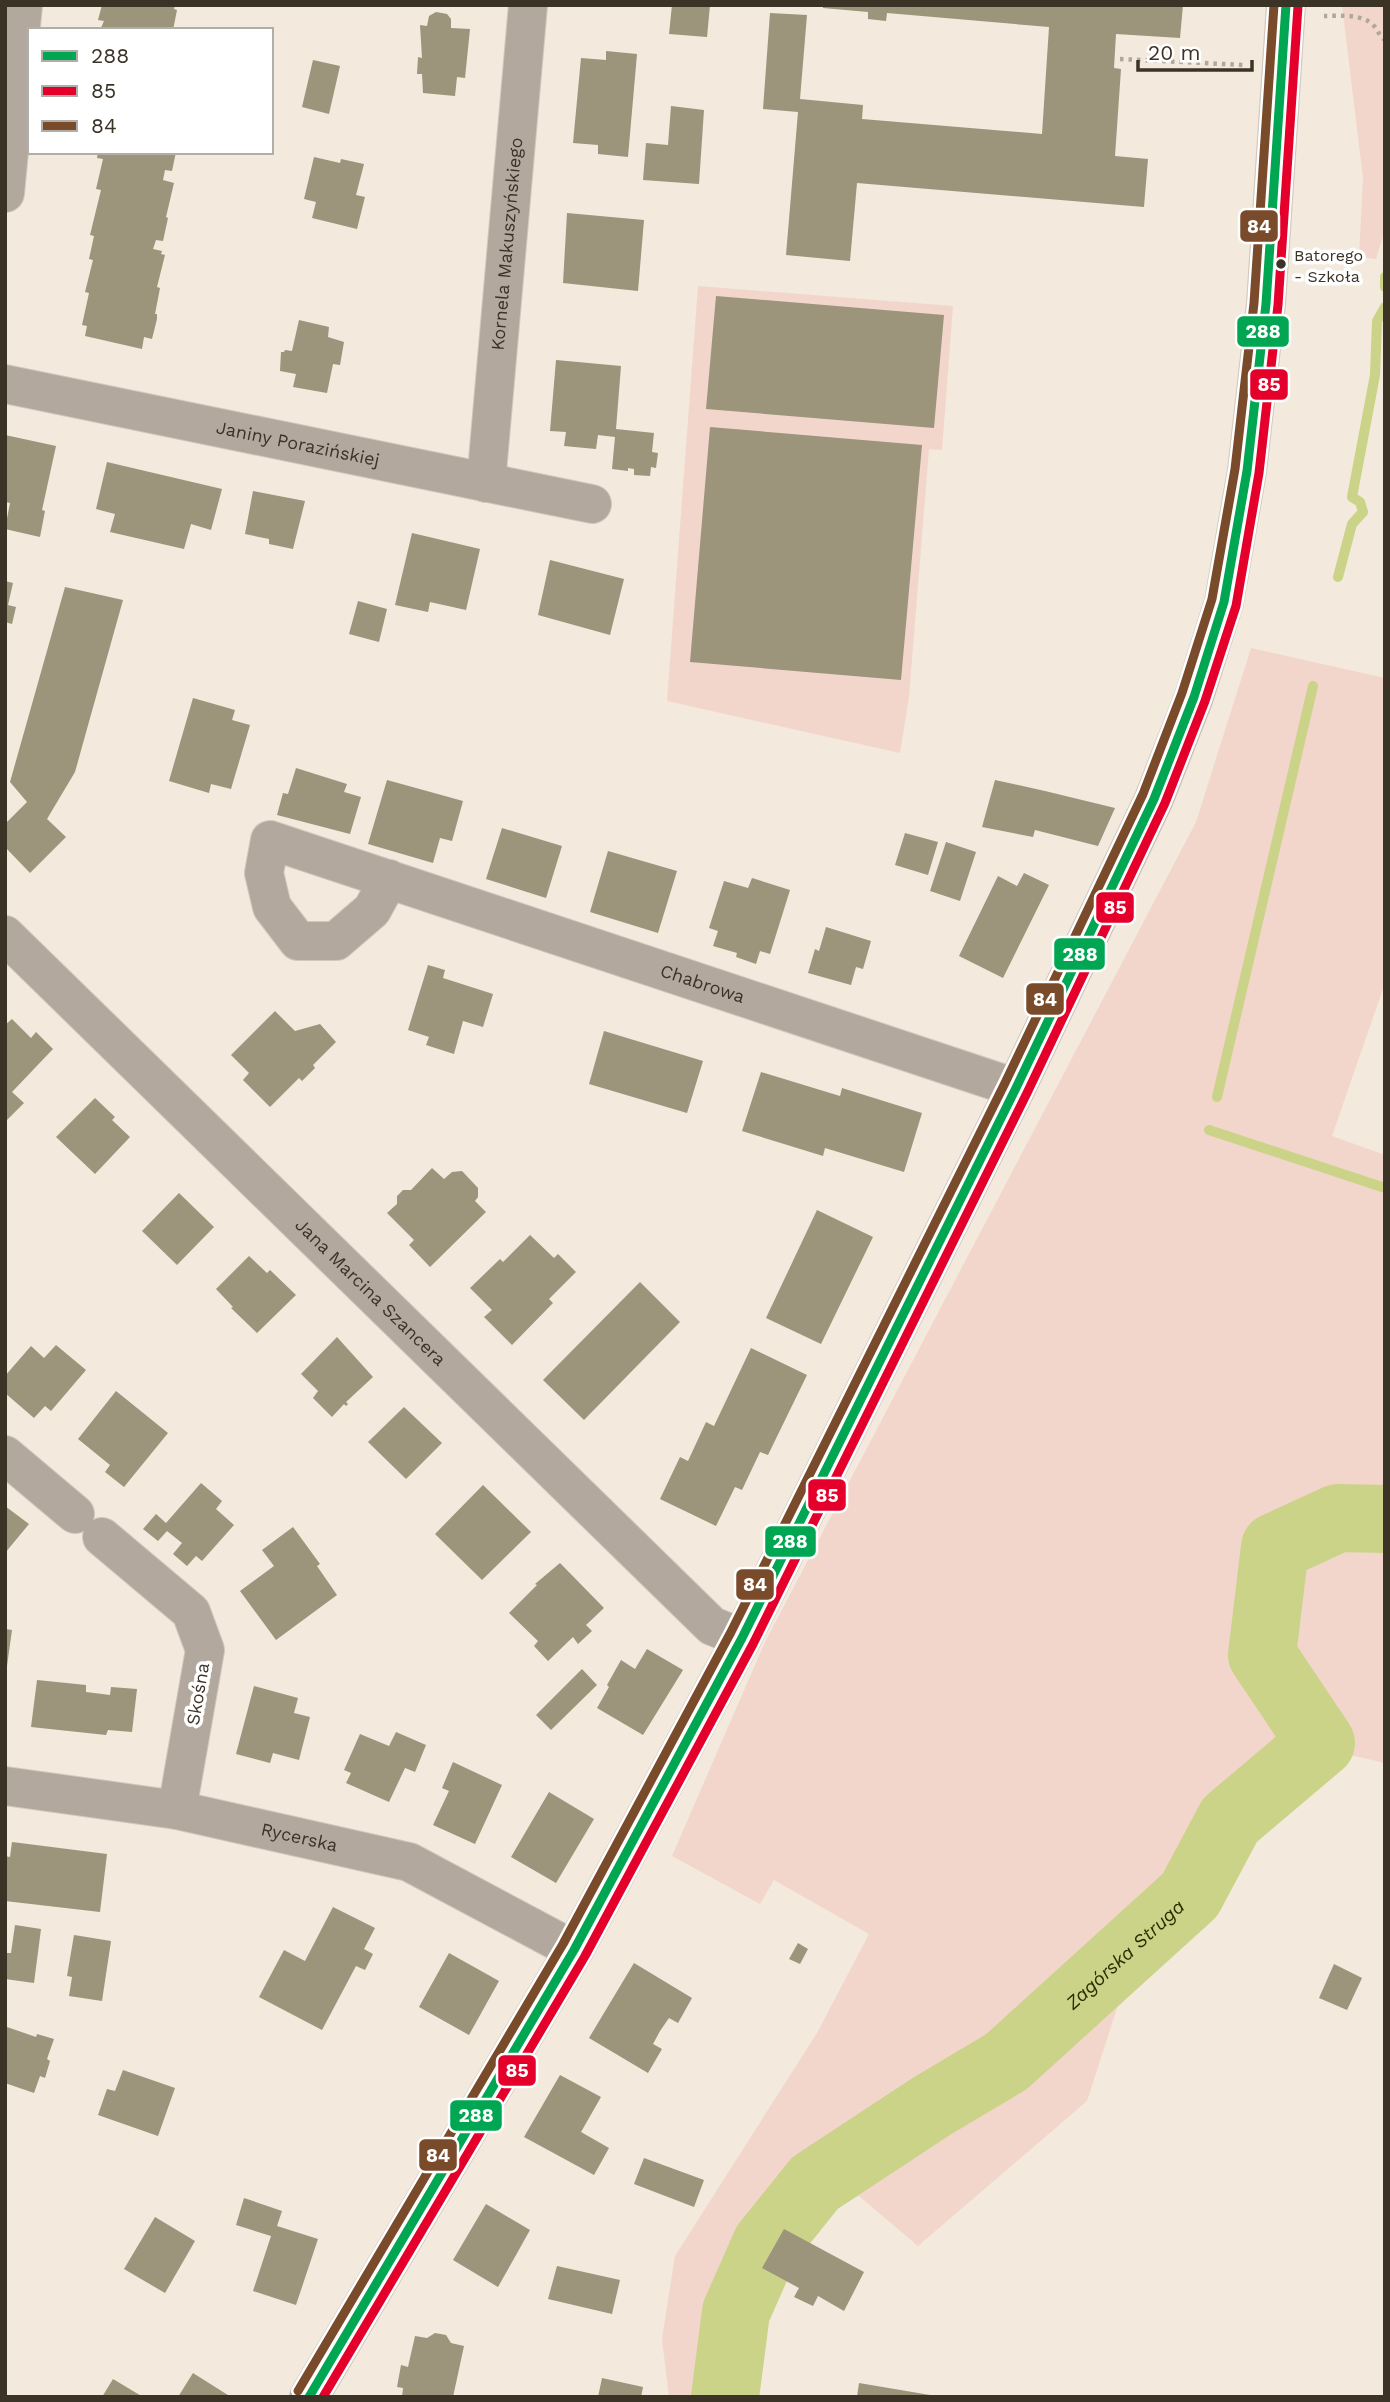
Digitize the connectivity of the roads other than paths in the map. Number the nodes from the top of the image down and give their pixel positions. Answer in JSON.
{"nodes":[{"id":1,"x":23,"y":5,"type":"edge"},
{"id":2,"x":528,"y":5,"type":"edge"},
{"id":3,"x":1285,"y":10,"type":"edge"},
{"id":4,"x":5,"y":193,"type":"edge"},
{"id":5,"x":5,"y":384,"type":"edge"},
{"id":6,"x":486,"y":483,"type":"junction"},
{"id":7,"x":592,"y":504,"type":"dead end"},
{"id":8,"x":389,"y":879,"type":"dead end"},
{"id":9,"x":5,"y":935,"type":"edge"},
{"id":10,"x":1016,"y":1088,"type":"junction"},
{"id":11,"x":5,"y":1455,"type":"edge"},
{"id":12,"x":742,"y":1638,"type":"junction"},
{"id":13,"x":5,"y":1786,"type":"edge"},
{"id":14,"x":177,"y":1810,"type":"junction"},
{"id":15,"x":574,"y":1950,"type":"junction"},
{"id":16,"x":309,"y":2397,"type":"edge"}],
"edges":[{"from":1,"to":4,"type":"street"},
{"from":2,"to":6,"type":"street","name":"Kornela Makuszyńskiego"},
{"from":3,"to":10,"type":"street"},
{"from":5,"to":6,"type":"street","name":"Janiny Porazińskiej"},
{"from":6,"to":7,"type":"street","name":"Janiny Porazińskiej"},
{"from":8,"to":10,"type":"street","name":"Chabrowa"},
{"from":9,"to":12,"type":"street","name":"Jana Marcina Szancera"},
{"from":10,"to":12,"type":"street"},
{"from":11,"to":14,"type":"street","name":"Skośna"},
{"from":12,"to":15,"type":"street"},
{"from":13,"to":14,"type":"street","name":"Rycerska"},
{"from":14,"to":15,"type":"street","name":"Rycerska"},
{"from":15,"to":16,"type":"street"}]}
